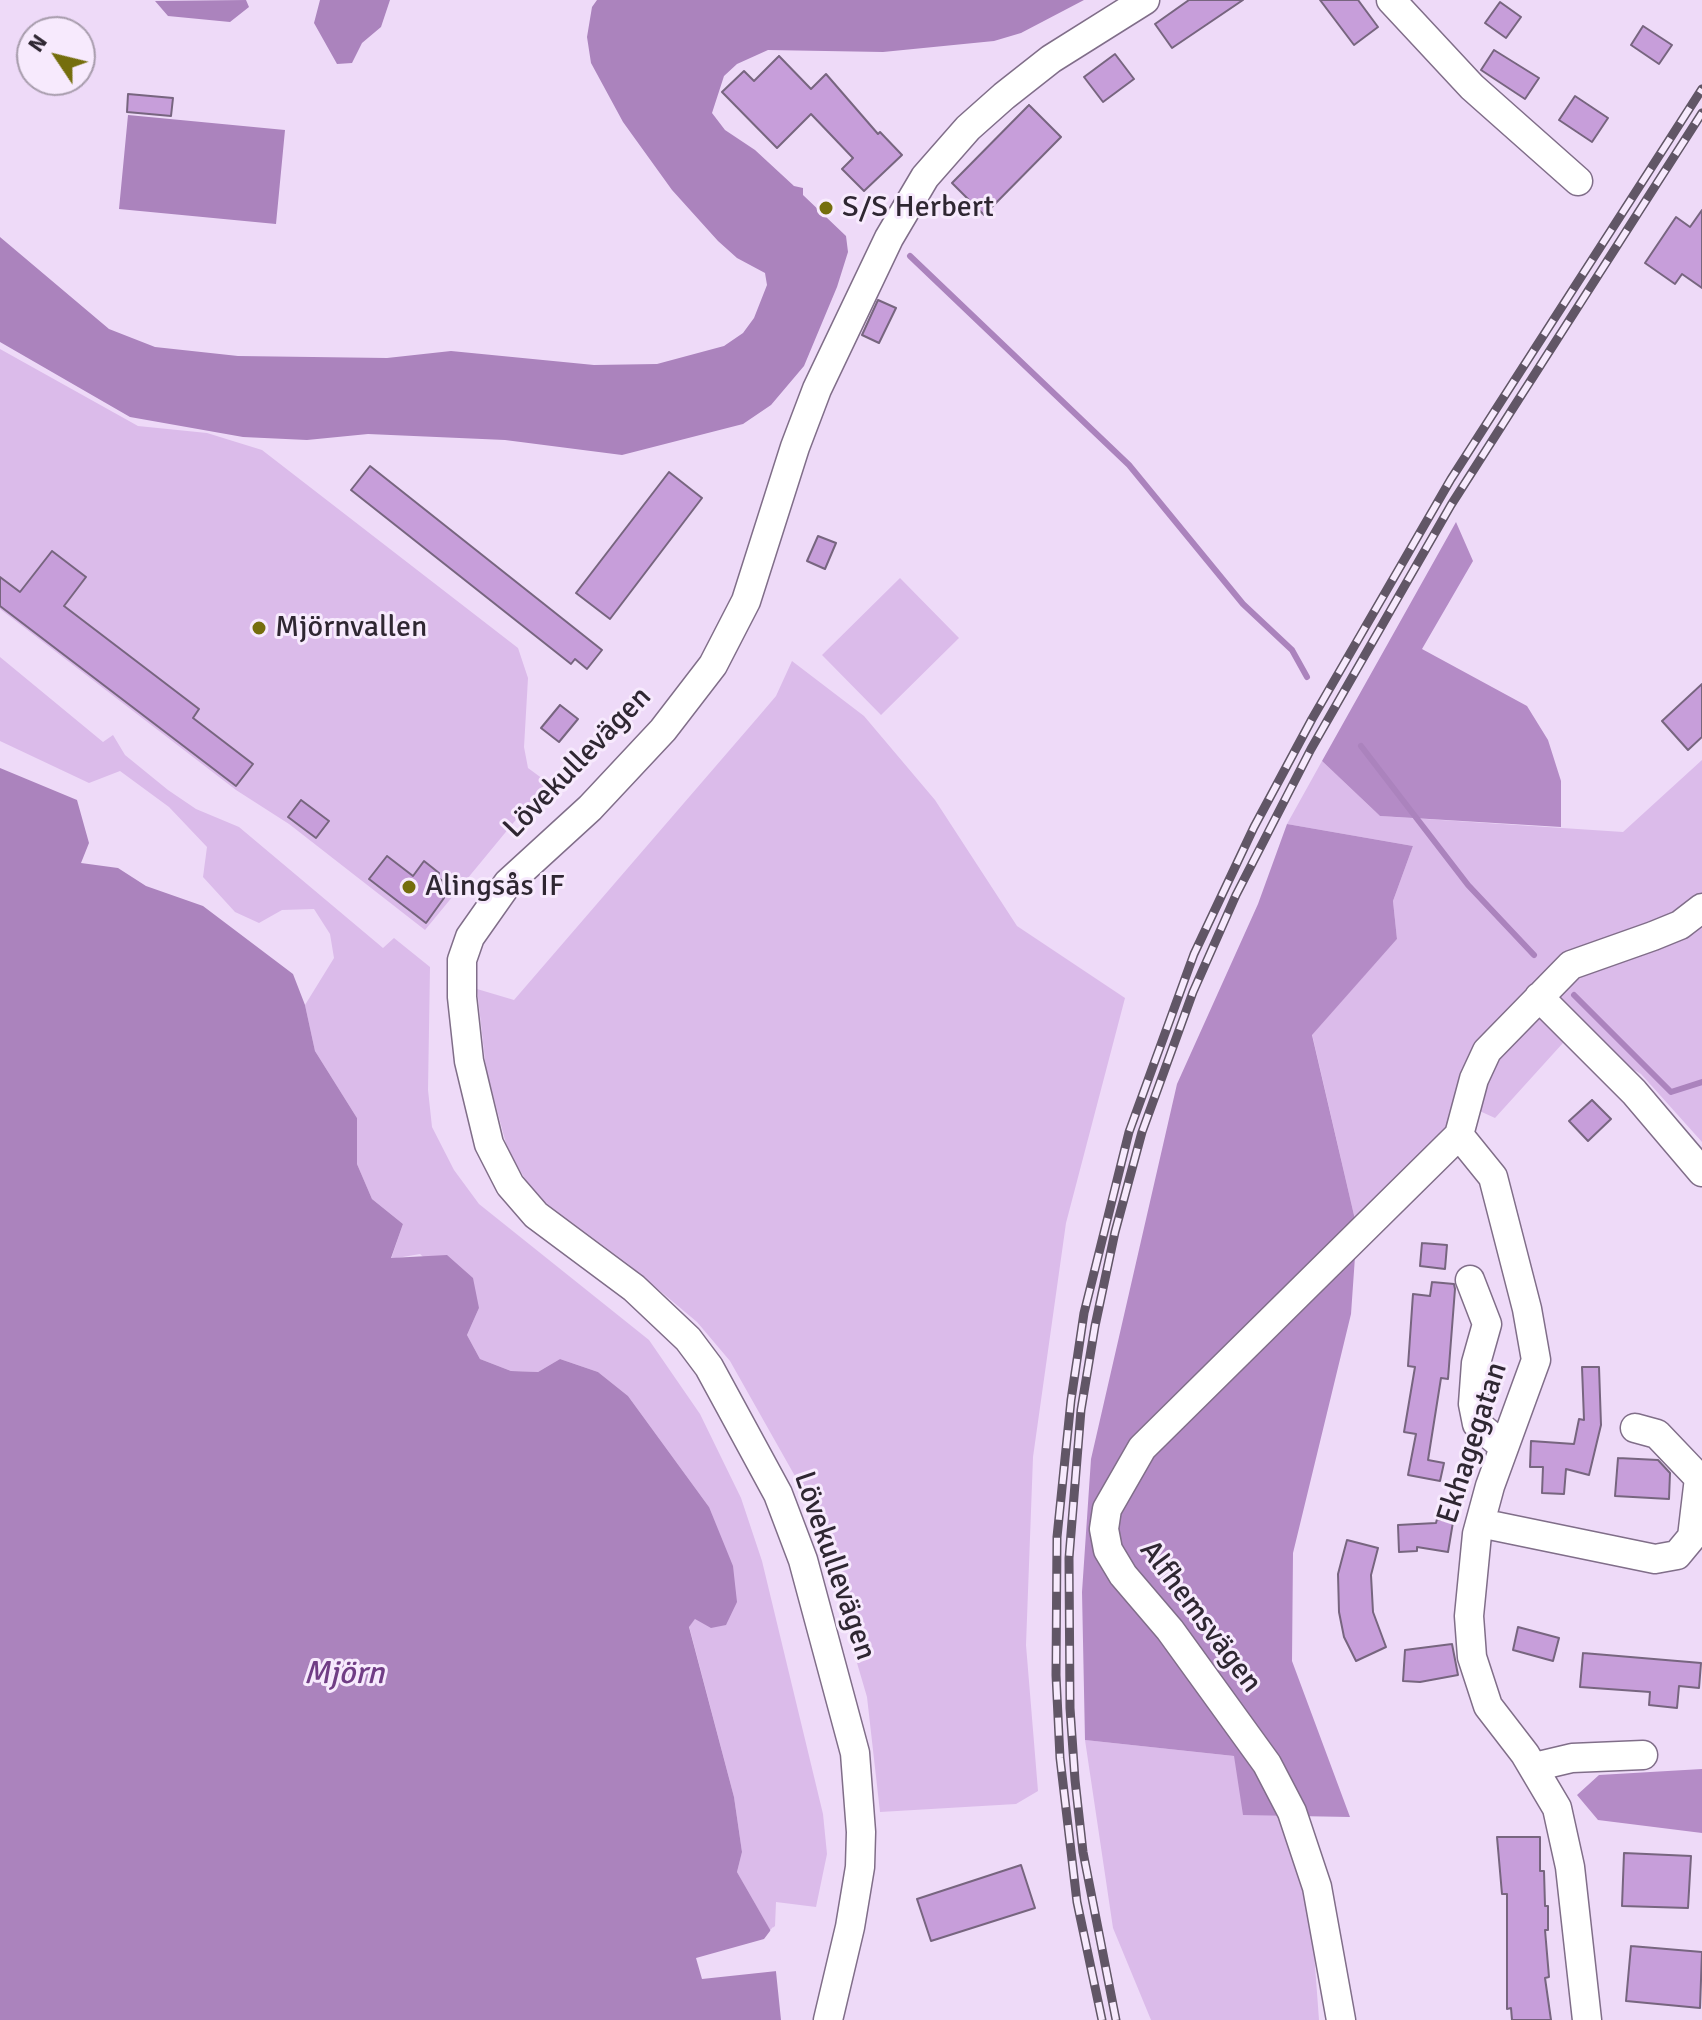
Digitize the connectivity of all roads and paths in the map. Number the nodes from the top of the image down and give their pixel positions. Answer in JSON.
{"nodes":[{"id":1,"x":1145,"y":0,"type":"edge"},
{"id":2,"x":1391,"y":0,"type":"edge"},
{"id":3,"x":1578,"y":181,"type":"dead end"},
{"id":4,"x":1702,"y":908,"type":"edge"},
{"id":5,"x":1539,"y":997,"type":"junction"},
{"id":6,"x":1459,"y":1135,"type":"junction"},
{"id":7,"x":1702,"y":1172,"type":"edge"},
{"id":8,"x":1470,"y":1280,"type":"dead end"},
{"id":9,"x":1635,"y":1428,"type":"dead end"},
{"id":10,"x":1504,"y":1447,"type":"junction"},
{"id":11,"x":1480,"y":1523,"type":"junction"},
{"id":12,"x":1643,"y":1755,"type":"dead end"},
{"id":13,"x":1534,"y":1767,"type":"junction"},
{"id":14,"x":828,"y":2020,"type":"edge"},
{"id":15,"x":1341,"y":2020,"type":"edge"},
{"id":16,"x":1587,"y":2020,"type":"edge"}],
"edges":[{"from":1,"to":14,"type":"street","name":"Lövekullevägen"},
{"from":2,"to":3,"type":"street"},
{"from":4,"to":5,"type":"street"},
{"from":5,"to":6,"type":"street"},
{"from":5,"to":7,"type":"street"},
{"from":6,"to":10,"type":"street","name":"Ekhagegatan"},
{"from":6,"to":15,"type":"street","name":"Alfhemsvägen"},
{"from":8,"to":10,"type":"street"},
{"from":9,"to":11,"type":"street"},
{"from":10,"to":11,"type":"street","name":"Ekhagegatan"},
{"from":11,"to":13,"type":"street","name":"Ekhagegatan"},
{"from":12,"to":13,"type":"street"},
{"from":13,"to":16,"type":"street","name":"Ekhagegatan"}]}
